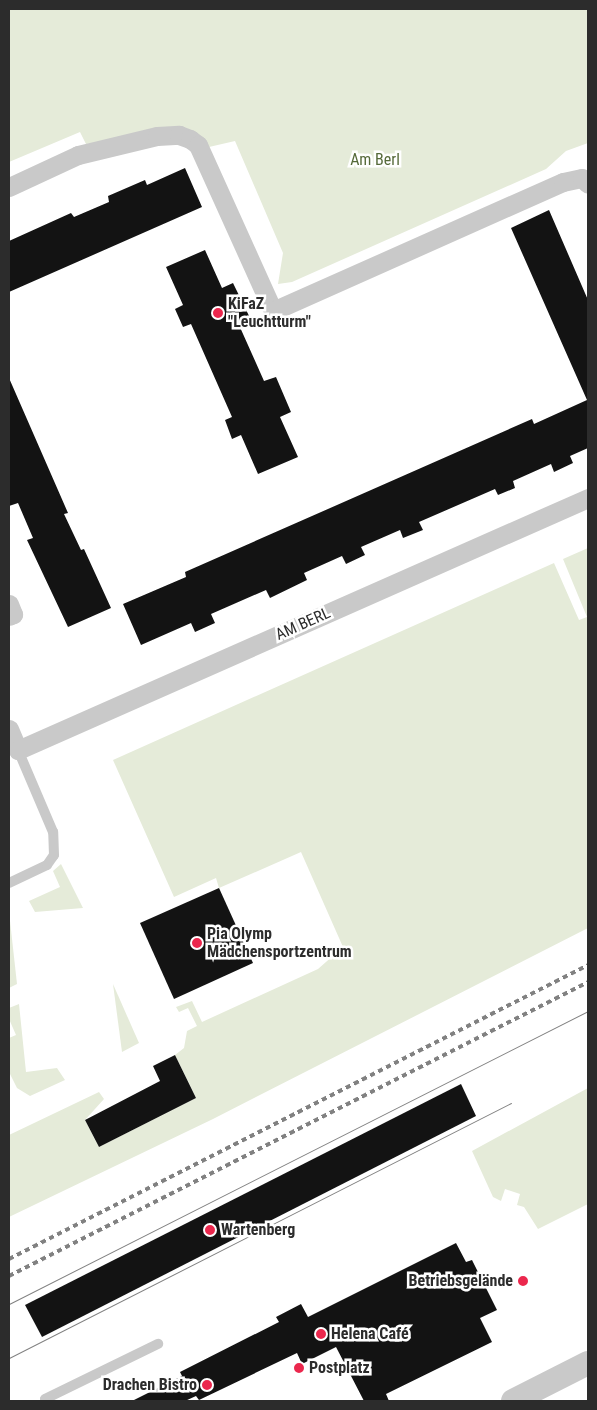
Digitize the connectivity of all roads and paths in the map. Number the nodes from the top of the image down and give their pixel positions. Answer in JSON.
{"nodes":[{"id":1,"x":588,"y":184,"type":"edge"},
{"id":2,"x":9,"y":187,"type":"edge"},
{"id":3,"x":588,"y":498,"type":"edge"},
{"id":4,"x":9,"y":604,"type":"edge"},
{"id":5,"x":9,"y":616,"type":"edge"},
{"id":6,"x":9,"y":729,"type":"edge"},
{"id":7,"x":18,"y":750,"type":"junction"},
{"id":8,"x":9,"y":884,"type":"edge"},
{"id":9,"x":158,"y":1344,"type":"dead end"},
{"id":10,"x":588,"y":1363,"type":"edge"},
{"id":11,"x":46,"y":1401,"type":"edge"},
{"id":12,"x":513,"y":1401,"type":"edge"}],
"edges":[{"from":1,"to":2,"type":"street"},
{"from":3,"to":7,"type":"street","name":"AM BERL"},
{"from":4,"to":5,"type":"street"},
{"from":6,"to":7,"type":"street"},
{"from":7,"to":8,"type":"lane"},
{"from":9,"to":11,"type":"lane"},
{"from":10,"to":12,"type":"street"}]}
